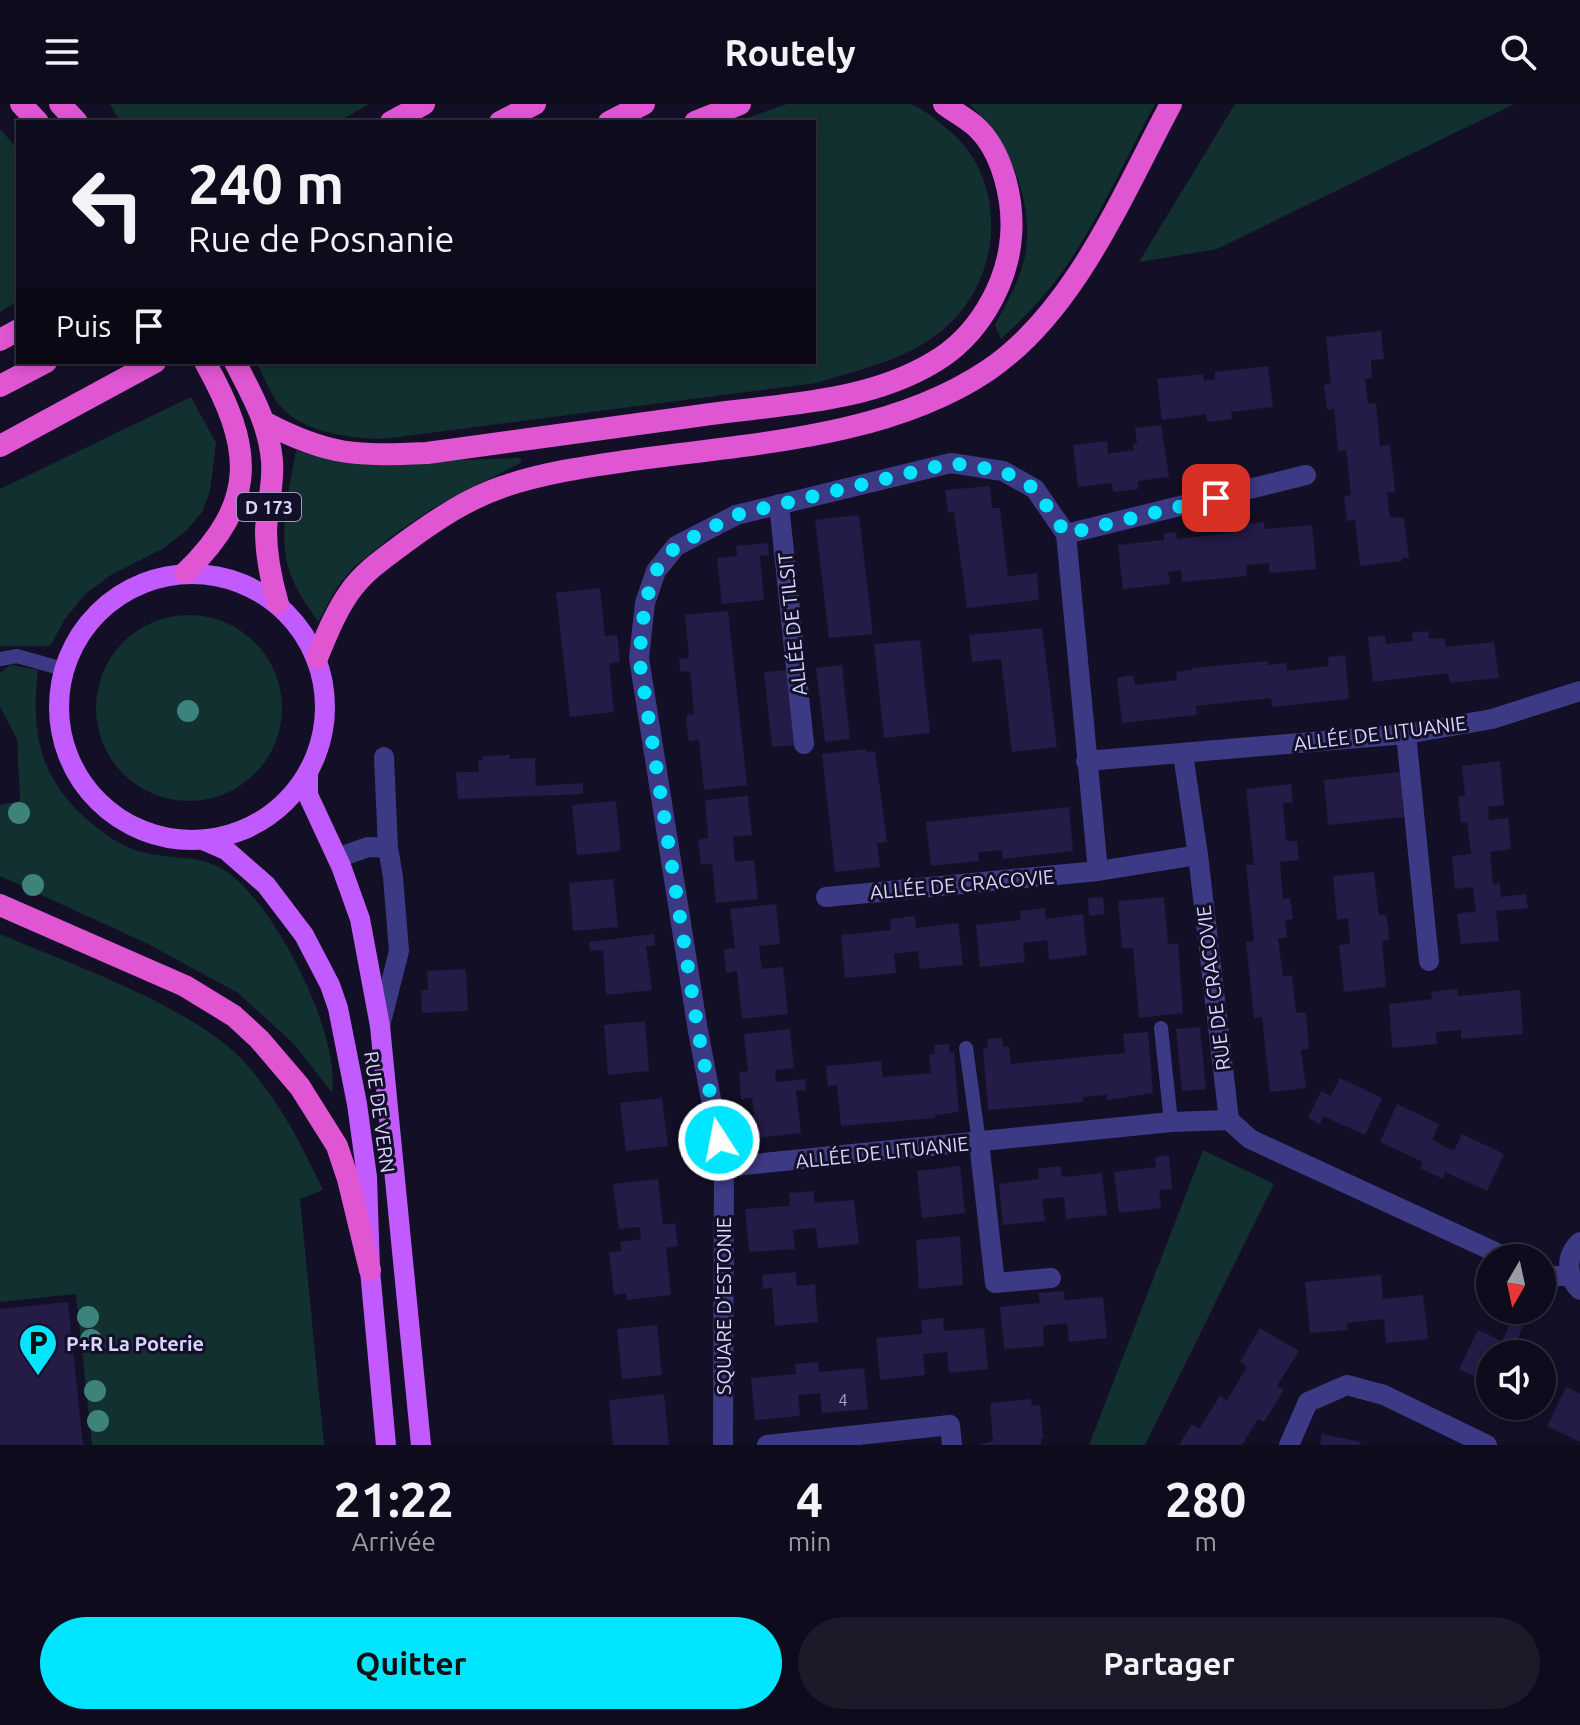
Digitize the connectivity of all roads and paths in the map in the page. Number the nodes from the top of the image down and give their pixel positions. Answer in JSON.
{"nodes":[{"id":1,"x":21,"y":104,"type":"edge"},
{"id":2,"x":60,"y":104,"type":"edge"},
{"id":3,"x":424,"y":104,"type":"edge"},
{"id":4,"x":535,"y":104,"type":"edge"},
{"id":5,"x":644,"y":104,"type":"edge"},
{"id":6,"x":740,"y":104,"type":"edge"},
{"id":7,"x":944,"y":104,"type":"edge"},
{"id":8,"x":1171,"y":104,"type":"edge"},
{"id":9,"x":36,"y":120,"type":"edge"},
{"id":10,"x":75,"y":120,"type":"edge"},
{"id":11,"x":395,"y":120,"type":"edge"},
{"id":12,"x":504,"y":120,"type":"edge"},
{"id":13,"x":613,"y":120,"type":"edge"},
{"id":14,"x":700,"y":120,"type":"edge"},
{"id":15,"x":42,"y":364,"type":"edge"},
{"id":16,"x":151,"y":364,"type":"edge"},
{"id":17,"x":206,"y":364,"type":"edge"},
{"id":18,"x":236,"y":364,"type":"edge"},
{"id":19,"x":0,"y":386,"type":"edge"},
{"id":20,"x":262,"y":417,"type":"junction"},
{"id":21,"x":0,"y":446,"type":"edge"},
{"id":22,"x":1306,"y":475,"type":"dead end"},
{"id":23,"x":779,"y":504,"type":"junction"},
{"id":24,"x":1066,"y":534,"type":"junction"},
{"id":25,"x":185,"y":573,"type":"junction"},
{"id":26,"x":278,"y":604,"type":"junction"},
{"id":27,"x":317,"y":658,"type":"junction"},
{"id":28,"x":0,"y":659,"type":"edge"},
{"id":29,"x":63,"y":669,"type":"junction"},
{"id":30,"x":1580,"y":691,"type":"edge"},
{"id":31,"x":1406,"y":734,"type":"junction"},
{"id":32,"x":804,"y":744,"type":"dead end"},
{"id":33,"x":1183,"y":754,"type":"junction"},
{"id":34,"x":384,"y":757,"type":"dead end"},
{"id":35,"x":1086,"y":761,"type":"junction"},
{"id":36,"x":308,"y":773,"type":"junction"},
{"id":37,"x":203,"y":840,"type":"junction"},
{"id":38,"x":388,"y":848,"type":"junction"},
{"id":39,"x":1198,"y":855,"type":"junction"},
{"id":40,"x":337,"y":858,"type":"junction"},
{"id":41,"x":1098,"y":871,"type":"junction"},
{"id":42,"x":826,"y":897,"type":"dead end"},
{"id":43,"x":0,"y":905,"type":"edge"},
{"id":44,"x":1429,"y":961,"type":"dead end"},
{"id":45,"x":380,"y":1026,"type":"junction"},
{"id":46,"x":1161,"y":1028,"type":"dead end"},
{"id":47,"x":966,"y":1048,"type":"dead end"},
{"id":48,"x":1229,"y":1120,"type":"junction"},
{"id":49,"x":1171,"y":1122,"type":"junction"},
{"id":50,"x":979,"y":1142,"type":"junction"},
{"id":51,"x":724,"y":1167,"type":"junction"},
{"id":52,"x":1580,"y":1242,"type":"edge"},
{"id":53,"x":1478,"y":1244,"type":"edge"},
{"id":54,"x":370,"y":1270,"type":"junction"},
{"id":55,"x":1556,"y":1277,"type":"edge"},
{"id":56,"x":1051,"y":1278,"type":"dead end"},
{"id":57,"x":1575,"y":1283,"type":"edge"},
{"id":58,"x":386,"y":1445,"type":"edge"},
{"id":59,"x":421,"y":1445,"type":"edge"},
{"id":60,"x":723,"y":1445,"type":"edge"},
{"id":61,"x":767,"y":1445,"type":"edge"},
{"id":62,"x":952,"y":1445,"type":"edge"},
{"id":63,"x":1289,"y":1445,"type":"edge"},
{"id":64,"x":1487,"y":1445,"type":"edge"}],
"edges":[{"from":1,"to":9,"type":"highway"},
{"from":2,"to":10,"type":"highway"},
{"from":3,"to":11,"type":"highway"},
{"from":4,"to":12,"type":"highway"},
{"from":5,"to":13,"type":"highway"},
{"from":6,"to":14,"type":"highway"},
{"from":7,"to":20,"type":"highway"},
{"from":8,"to":27,"type":"highway"},
{"from":15,"to":19,"type":"highway"},
{"from":16,"to":21,"type":"highway"},
{"from":17,"to":25,"type":"highway","number":"D 173"},
{"from":18,"to":20,"type":"highway","number":"D 173"},
{"from":20,"to":26,"type":"highway","number":"D 173"},
{"from":22,"to":24,"type":"street"},
{"from":23,"to":24,"type":"street"},
{"from":23,"to":32,"type":"street","name":"ALLÉE DE TILSIT"},
{"from":23,"to":51,"type":"street"},
{"from":24,"to":35,"type":"street"},
{"from":25,"to":26,"type":"main road"},
{"from":25,"to":29,"type":"main road"},
{"from":26,"to":27,"type":"main road"},
{"from":27,"to":36,"type":"main road"},
{"from":28,"to":29,"type":"lane"},
{"from":29,"to":37,"type":"main road"},
{"from":30,"to":31,"type":"street","name":"ALLÉE DE LITUANIE"},
{"from":31,"to":33,"type":"street","name":"ALLÉE DE LITUANIE"},
{"from":31,"to":44,"type":"street"},
{"from":33,"to":35,"type":"street","name":"ALLÉE DE LITUANIE"},
{"from":33,"to":39,"type":"street","name":"RUE DE CRACOVIE"},
{"from":34,"to":38,"type":"street","name":"RUE DE VERN"},
{"from":35,"to":41,"type":"street"},
{"from":36,"to":37,"type":"main road"},
{"from":36,"to":40,"type":"main road","name":"RUE DE VERN"},
{"from":37,"to":54,"type":"main road","name":"RUE DE VERN"},
{"from":38,"to":40,"type":"street"},
{"from":38,"to":45,"type":"street","name":"RUE DE VERN"},
{"from":39,"to":41,"type":"street","name":"ALLÉE DE CRACOVIE"},
{"from":39,"to":48,"type":"street","name":"RUE DE CRACOVIE"},
{"from":40,"to":45,"type":"main road","name":"RUE DE VERN"},
{"from":41,"to":42,"type":"street","name":"ALLÉE DE CRACOVIE"},
{"from":43,"to":54,"type":"highway"},
{"from":45,"to":59,"type":"main road","name":"RUE DE VERN"},
{"from":46,"to":49,"type":"lane"},
{"from":47,"to":50,"type":"lane"},
{"from":48,"to":49,"type":"street","name":"ALLÉE DE LITUANIE"},
{"from":48,"to":53,"type":"street"},
{"from":49,"to":50,"type":"street","name":"ALLÉE DE LITUANIE"},
{"from":50,"to":51,"type":"street","name":"ALLÉE DE LITUANIE"},
{"from":50,"to":56,"type":"street"},
{"from":51,"to":60,"type":"street","name":"SQUARE D'ESTONIE"},
{"from":52,"to":57,"type":"street"},
{"from":54,"to":58,"type":"main road","name":"RUE DE VERN"},
{"from":55,"to":57,"type":"street"},
{"from":61,"to":62,"type":"street"},
{"from":63,"to":64,"type":"street"}]}
